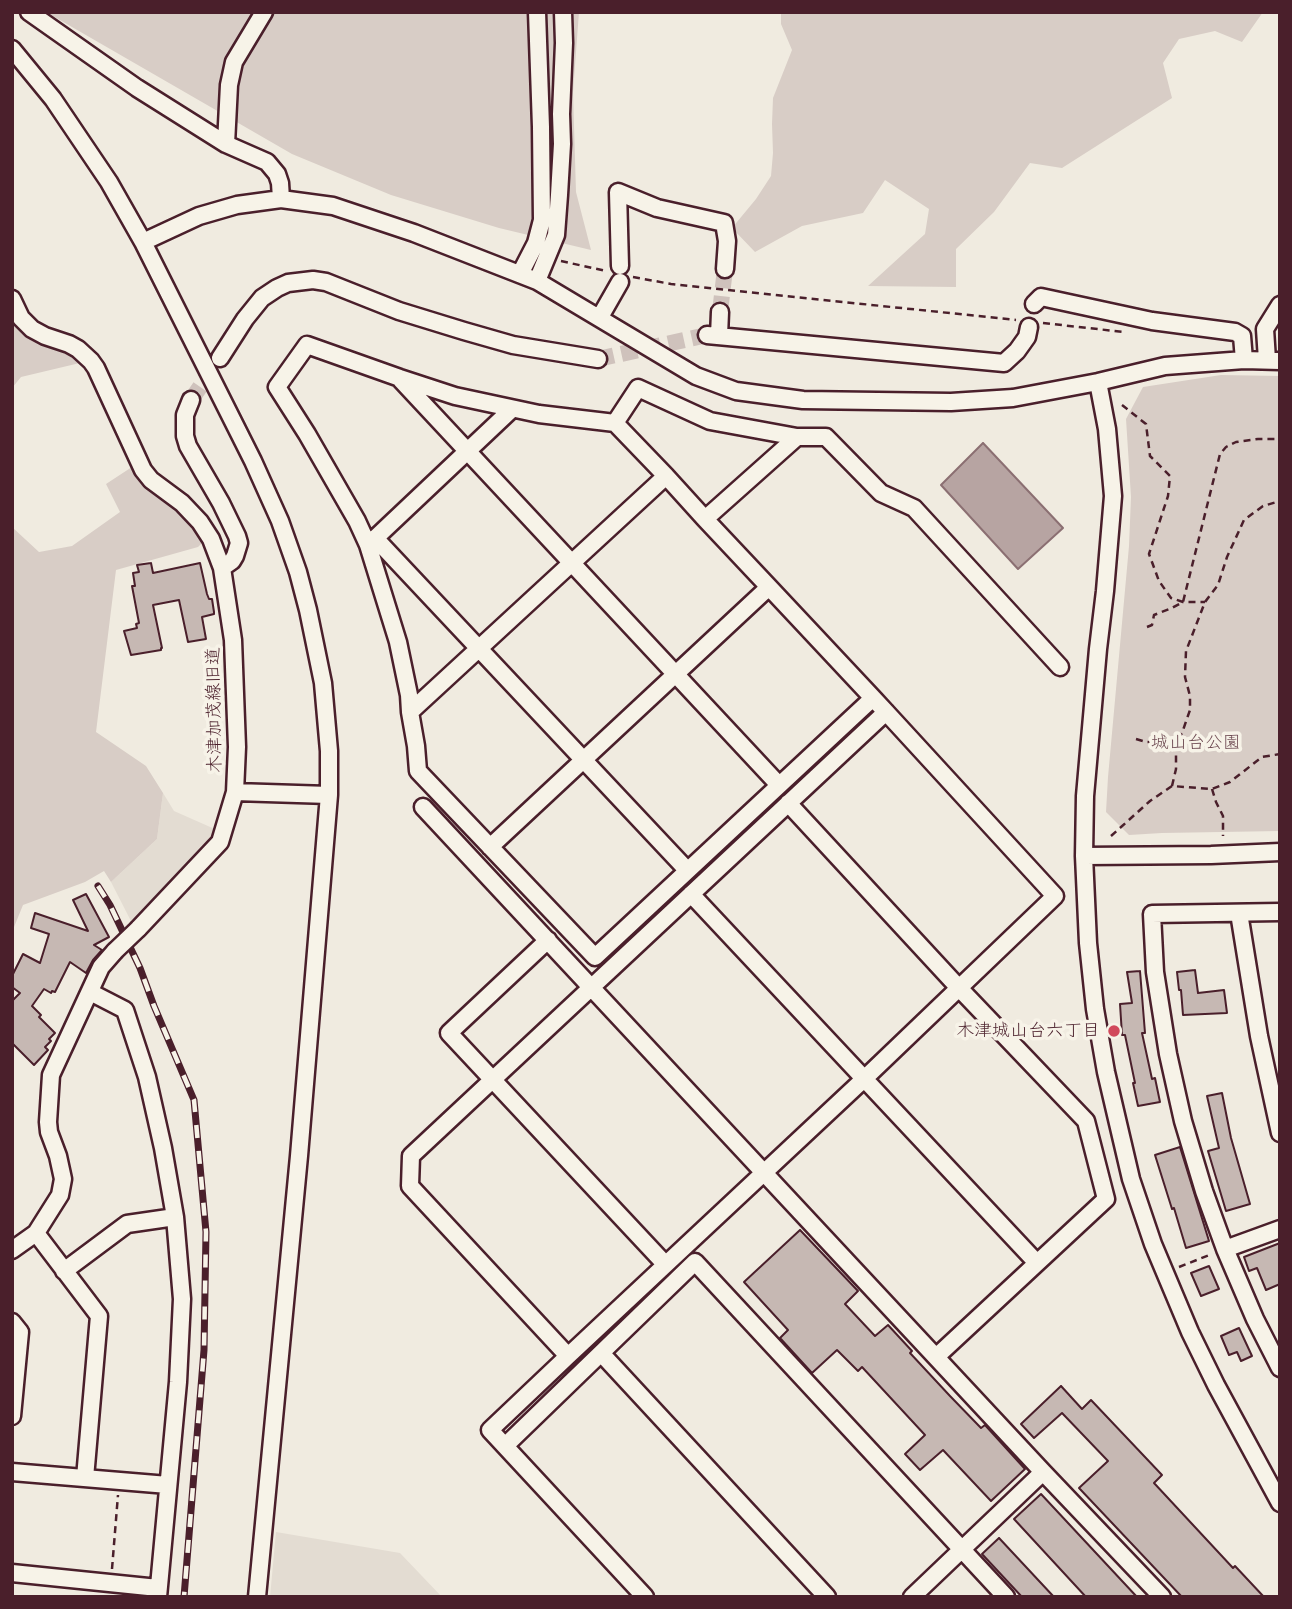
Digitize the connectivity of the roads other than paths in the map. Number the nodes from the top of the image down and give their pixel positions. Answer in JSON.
{"nodes":[{"id":1,"x":29,"y":12,"type":"edge"},
{"id":2,"x":264,"y":12,"type":"edge"},
{"id":3,"x":537,"y":12,"type":"edge"},
{"id":4,"x":563,"y":12,"type":"edge"},
{"id":5,"x":12,"y":50,"type":"edge"},
{"id":6,"x":226,"y":144,"type":"junction"},
{"id":7,"x":281,"y":200,"type":"junction"},
{"id":8,"x":144,"y":242,"type":"junction"},
{"id":9,"x":724,"y":269,"type":"tunnel mouth"},
{"id":10,"x":520,"y":274,"type":"junction"},
{"id":11,"x":537,"y":281,"type":"junction"},
{"id":12,"x":12,"y":299,"type":"edge"},
{"id":13,"x":1034,"y":304,"type":"dead end"},
{"id":14,"x":1280,"y":305,"type":"edge"},
{"id":15,"x":720,"y":312,"type":"tunnel mouth"},
{"id":16,"x":600,"y":317,"type":"junction"},
{"id":17,"x":1032,"y":324,"type":"road end"},
{"id":18,"x":220,"y":358,"type":"tunnel mouth"},
{"id":19,"x":598,"y":359,"type":"tunnel mouth"},
{"id":20,"x":1244,"y":360,"type":"junction"},
{"id":21,"x":1273,"y":361,"type":"edge"},
{"id":22,"x":400,"y":378,"type":"junction"},
{"id":23,"x":1098,"y":382,"type":"junction"},
{"id":24,"x":191,"y":400,"type":"tunnel mouth"},
{"id":25,"x":512,"y":409,"type":"junction"},
{"id":26,"x":615,"y":423,"type":"junction"},
{"id":27,"x":797,"y":437,"type":"junction"},
{"id":28,"x":468,"y":452,"type":"junction"},
{"id":29,"x":666,"y":476,"type":"junction"},
{"id":30,"x":705,"y":519,"type":"junction"},
{"id":31,"x":372,"y":541,"type":"junction"},
{"id":32,"x":572,"y":564,"type":"junction"},
{"id":33,"x":222,"y":568,"type":"junction"},
{"id":34,"x":769,"y":587,"type":"junction"},
{"id":35,"x":480,"y":649,"type":"junction"},
{"id":36,"x":1060,"y":667,"type":"dead end"},
{"id":37,"x":676,"y":674,"type":"junction"},
{"id":38,"x":873,"y":698,"type":"junction"},
{"id":39,"x":410,"y":712,"type":"junction"},
{"id":40,"x":886,"y":712,"type":"junction"},
{"id":41,"x":584,"y":761,"type":"junction"},
{"id":42,"x":779,"y":785,"type":"junction"},
{"id":43,"x":235,"y":792,"type":"junction"},
{"id":44,"x":329,"y":795,"type":"junction"},
{"id":45,"x":788,"y":803,"type":"junction"},
{"id":46,"x":423,"y":807,"type":"dead end"},
{"id":47,"x":490,"y":847,"type":"junction"},
{"id":48,"x":1280,"y":852,"type":"edge"},
{"id":49,"x":1084,"y":856,"type":"junction"},
{"id":50,"x":687,"y":870,"type":"junction"},
{"id":51,"x":691,"y":894,"type":"junction"},
{"id":52,"x":1280,"y":912,"type":"edge"},
{"id":53,"x":1239,"y":913,"type":"junction"},
{"id":54,"x":548,"y":940,"type":"junction"},
{"id":55,"x":591,"y":987,"type":"junction"},
{"id":56,"x":959,"y":988,"type":"junction"},
{"id":57,"x":90,"y":992,"type":"junction"},
{"id":58,"x":864,"y":1079,"type":"junction"},
{"id":59,"x":492,"y":1080,"type":"junction"},
{"id":60,"x":1280,"y":1133,"type":"edge"},
{"id":61,"x":764,"y":1172,"type":"junction"},
{"id":62,"x":175,"y":1217,"type":"junction"},
{"id":63,"x":1280,"y":1229,"type":"edge"},
{"id":64,"x":36,"y":1233,"type":"junction"},
{"id":65,"x":1225,"y":1249,"type":"junction"},
{"id":66,"x":12,"y":1250,"type":"edge"},
{"id":67,"x":1037,"y":1263,"type":"junction"},
{"id":68,"x":665,"y":1264,"type":"junction"},
{"id":69,"x":64,"y":1271,"type":"junction"},
{"id":70,"x":12,"y":1322,"type":"edge"},
{"id":71,"x":601,"y":1353,"type":"junction"},
{"id":72,"x":568,"y":1356,"type":"junction"},
{"id":73,"x":936,"y":1357,"type":"junction"},
{"id":74,"x":1280,"y":1368,"type":"edge"},
{"id":75,"x":12,"y":1416,"type":"edge"},
{"id":76,"x":505,"y":1446,"type":"junction"},
{"id":77,"x":12,"y":1472,"type":"edge"},
{"id":78,"x":1043,"y":1472,"type":"junction"},
{"id":79,"x":85,"y":1478,"type":"junction"},
{"id":80,"x":168,"y":1485,"type":"junction"},
{"id":81,"x":1280,"y":1503,"type":"edge"},
{"id":82,"x":962,"y":1550,"type":"junction"},
{"id":83,"x":12,"y":1573,"type":"edge"},
{"id":84,"x":158,"y":1592,"type":"edge"},
{"id":85,"x":257,"y":1597,"type":"edge"},
{"id":86,"x":645,"y":1597,"type":"edge"},
{"id":87,"x":827,"y":1597,"type":"edge"},
{"id":88,"x":912,"y":1597,"type":"edge"},
{"id":89,"x":1006,"y":1597,"type":"edge"},
{"id":90,"x":1161,"y":1597,"type":"edge"}],
"edges":[{"from":1,"to":6,"type":"street"},
{"from":2,"to":6,"type":"street"},
{"from":3,"to":10,"type":"street"},
{"from":4,"to":11,"type":"street"},
{"from":5,"to":8,"type":"street"},
{"from":6,"to":7,"type":"street"},
{"from":7,"to":8,"type":"street"},
{"from":7,"to":10,"type":"street"},
{"from":8,"to":44,"type":"street"},
{"from":9,"to":16,"type":"street"},
{"from":10,"to":11,"type":"street"},
{"from":11,"to":16,"type":"street"},
{"from":12,"to":33,"type":"street","name":"木津加茂線旧道"},
{"from":13,"to":20,"type":"street"},
{"from":14,"to":21,"type":"street"},
{"from":15,"to":17,"type":"street"},
{"from":16,"to":23,"type":"street"},
{"from":18,"to":19,"type":"street"},
{"from":20,"to":21,"type":"street"},
{"from":20,"to":23,"type":"street"},
{"from":22,"to":25,"type":"street"},
{"from":22,"to":28,"type":"street"},
{"from":22,"to":31,"type":"street"},
{"from":23,"to":49,"type":"street"},
{"from":24,"to":33,"type":"street"},
{"from":25,"to":26,"type":"street"},
{"from":25,"to":28,"type":"street"},
{"from":26,"to":27,"type":"street"},
{"from":26,"to":29,"type":"street"},
{"from":27,"to":30,"type":"street"},
{"from":27,"to":36,"type":"street"},
{"from":28,"to":31,"type":"street"},
{"from":28,"to":32,"type":"street"},
{"from":29,"to":30,"type":"street"},
{"from":29,"to":32,"type":"street"},
{"from":30,"to":34,"type":"street"},
{"from":31,"to":35,"type":"street"},
{"from":31,"to":39,"type":"street"},
{"from":32,"to":35,"type":"street"},
{"from":32,"to":37,"type":"street"},
{"from":33,"to":43,"type":"street","name":"木津加茂線旧道"},
{"from":34,"to":37,"type":"street"},
{"from":34,"to":38,"type":"street"},
{"from":35,"to":39,"type":"street"},
{"from":35,"to":41,"type":"street"},
{"from":37,"to":41,"type":"street"},
{"from":37,"to":42,"type":"street"},
{"from":38,"to":40,"type":"street"},
{"from":38,"to":42,"type":"street"},
{"from":39,"to":47,"type":"street"},
{"from":40,"to":45,"type":"street"},
{"from":40,"to":56,"type":"street"},
{"from":41,"to":47,"type":"street"},
{"from":41,"to":50,"type":"street"},
{"from":42,"to":50,"type":"street"},
{"from":43,"to":44,"type":"street"},
{"from":43,"to":57,"type":"street","name":"木津加茂線旧道","bridge":true},
{"from":44,"to":85,"type":"street"},
{"from":45,"to":51,"type":"street"},
{"from":45,"to":56,"type":"street"},
{"from":46,"to":54,"type":"street"},
{"from":47,"to":50,"type":"street"},
{"from":48,"to":49,"type":"street"},
{"from":49,"to":81,"type":"street"},
{"from":51,"to":55,"type":"street"},
{"from":51,"to":58,"type":"street"},
{"from":52,"to":53,"type":"street"},
{"from":53,"to":60,"type":"street"},
{"from":53,"to":65,"type":"street"},
{"from":54,"to":55,"type":"street"},
{"from":54,"to":59,"type":"street"},
{"from":55,"to":59,"type":"street"},
{"from":55,"to":61,"type":"street"},
{"from":56,"to":58,"type":"street"},
{"from":56,"to":67,"type":"street"},
{"from":57,"to":62,"type":"street"},
{"from":57,"to":64,"type":"street","name":"木津加茂線旧道"},
{"from":58,"to":61,"type":"street"},
{"from":58,"to":67,"type":"street"},
{"from":59,"to":68,"type":"street"},
{"from":59,"to":72,"type":"street"},
{"from":61,"to":68,"type":"street"},
{"from":61,"to":73,"type":"street"},
{"from":62,"to":69,"type":"street"},
{"from":62,"to":80,"type":"street"},
{"from":63,"to":65,"type":"street"},
{"from":64,"to":66,"type":"street","name":"木津加茂線旧道"},
{"from":64,"to":69,"type":"street"},
{"from":65,"to":74,"type":"street"},
{"from":67,"to":73,"type":"street"},
{"from":68,"to":72,"type":"street"},
{"from":69,"to":79,"type":"street"},
{"from":70,"to":75,"type":"street"},
{"from":71,"to":76,"type":"street"},
{"from":71,"to":82,"type":"street"},
{"from":71,"to":87,"type":"street"},
{"from":72,"to":76,"type":"street"},
{"from":73,"to":78,"type":"street"},
{"from":76,"to":86,"type":"street"},
{"from":77,"to":79,"type":"street"},
{"from":78,"to":82,"type":"street"},
{"from":78,"to":90,"type":"street"},
{"from":79,"to":80,"type":"street"},
{"from":80,"to":84,"type":"street"},
{"from":82,"to":88,"type":"street"},
{"from":82,"to":89,"type":"street"},
{"from":83,"to":84,"type":"street"}]}
